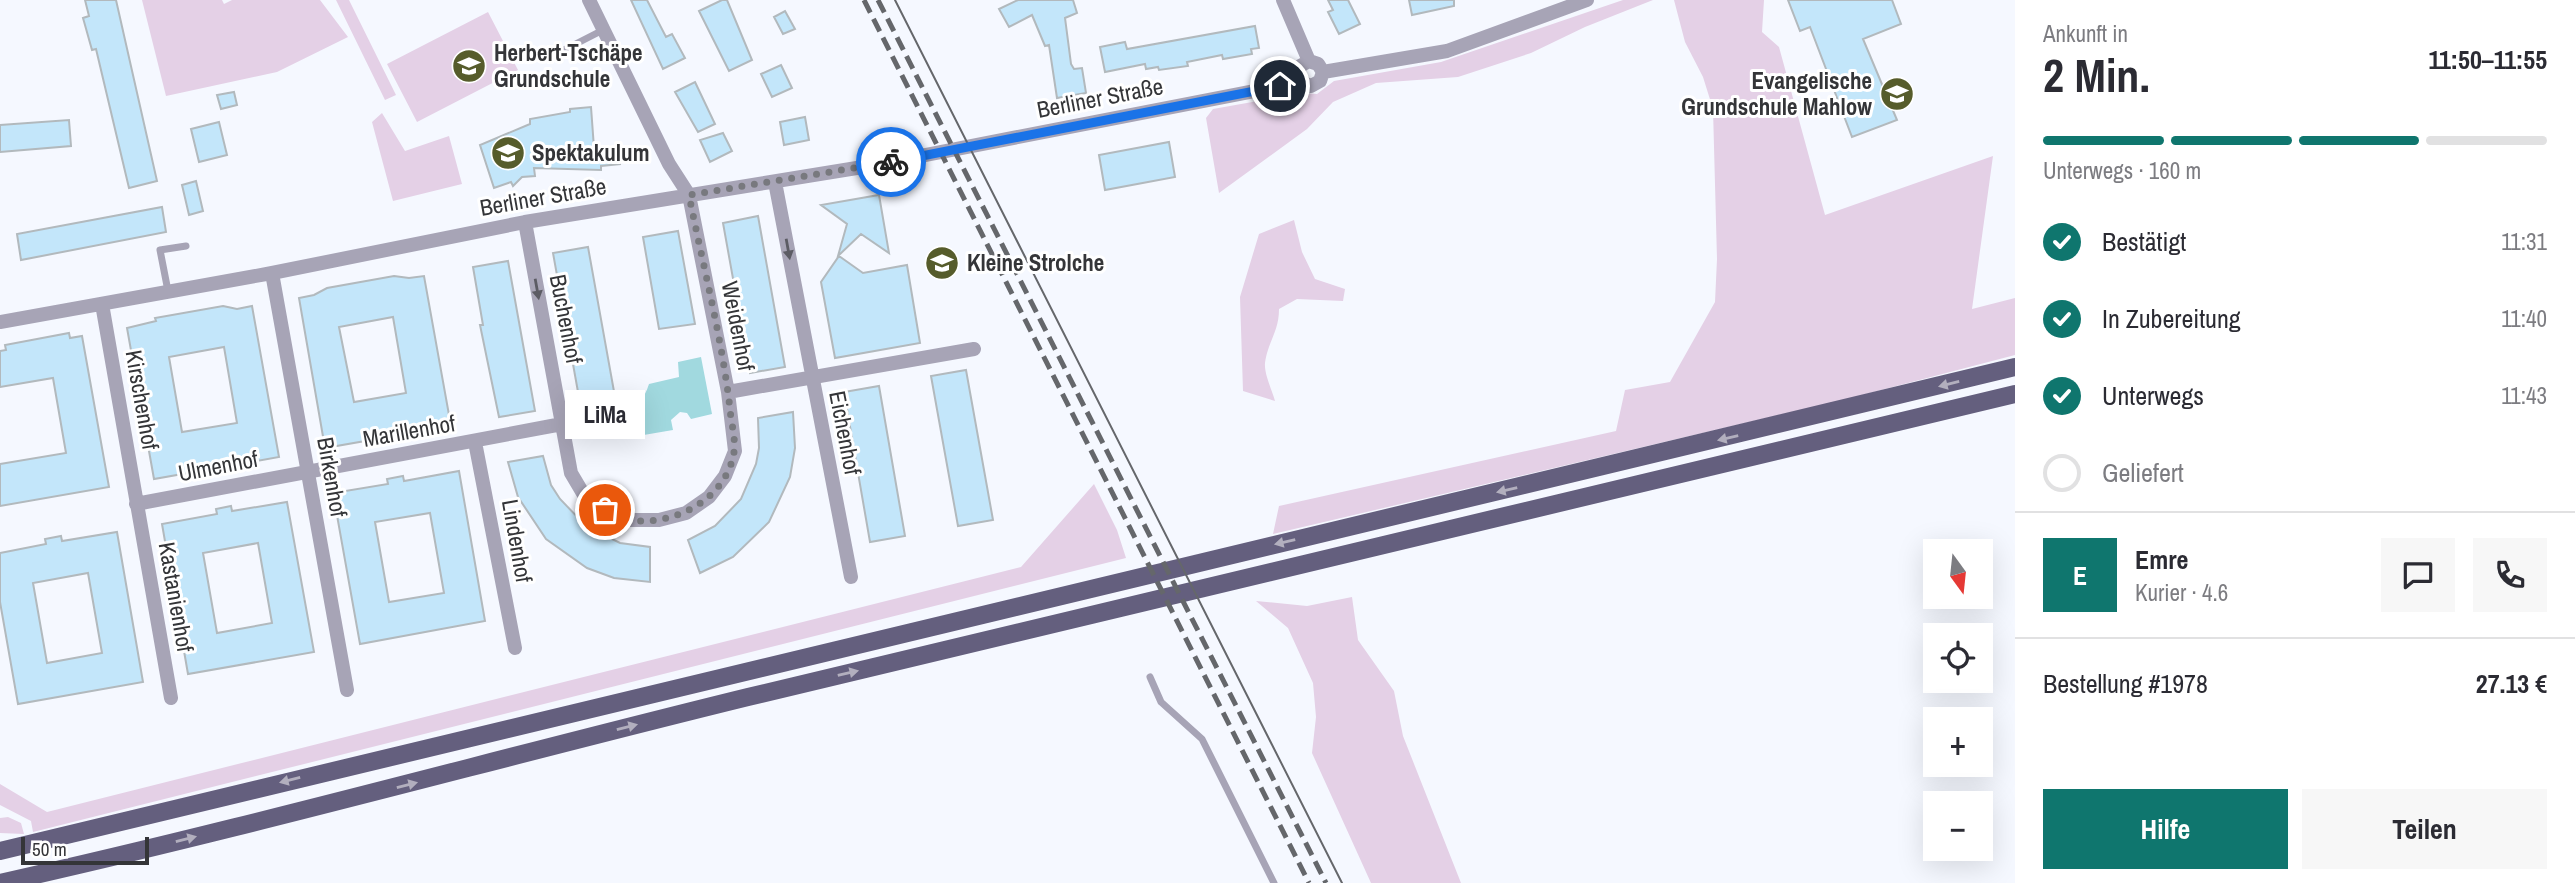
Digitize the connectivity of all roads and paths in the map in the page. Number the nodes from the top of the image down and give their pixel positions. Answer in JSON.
{"nodes":[{"id":1,"x":589,"y":0,"type":"edge"},
{"id":2,"x":1283,"y":0,"type":"edge"},
{"id":3,"x":1587,"y":0,"type":"edge"},
{"id":4,"x":604,"y":30,"type":"junction"},
{"id":5,"x":558,"y":53,"type":"dead end"},
{"id":6,"x":1309,"y":61,"type":"junction"},
{"id":7,"x":1322,"y":72,"type":"junction"},
{"id":8,"x":1298,"y":76,"type":"junction"},
{"id":9,"x":775,"y":182,"type":"junction"},
{"id":10,"x":689,"y":195,"type":"junction"},
{"id":11,"x":525,"y":222,"type":"junction"},
{"id":12,"x":186,"y":246,"type":"dead end"},
{"id":13,"x":272,"y":273,"type":"junction"},
{"id":14,"x":168,"y":292,"type":"junction"},
{"id":15,"x":102,"y":304,"type":"junction"},
{"id":16,"x":0,"y":322,"type":"edge"},
{"id":17,"x":974,"y":349,"type":"dead end"},
{"id":18,"x":2015,"y":367,"type":"edge"},
{"id":19,"x":811,"y":378,"type":"junction"},
{"id":20,"x":728,"y":392,"type":"junction"},
{"id":21,"x":2015,"y":394,"type":"edge"},
{"id":22,"x":562,"y":424,"type":"junction"},
{"id":23,"x":475,"y":442,"type":"junction"},
{"id":24,"x":308,"y":472,"type":"junction"},
{"id":25,"x":136,"y":504,"type":"junction"},
{"id":26,"x":851,"y":577,"type":"dead end"},
{"id":27,"x":515,"y":648,"type":"dead end"},
{"id":28,"x":1150,"y":677,"type":"dead end"},
{"id":29,"x":347,"y":690,"type":"dead end"},
{"id":30,"x":172,"y":698,"type":"dead end"},
{"id":31,"x":0,"y":851,"type":"edge"},
{"id":32,"x":0,"y":883,"type":"edge"},
{"id":33,"x":1274,"y":883,"type":"edge"}],
"edges":[{"from":1,"to":4,"type":"street"},
{"from":2,"to":6,"type":"street"},
{"from":3,"to":7,"type":"street","name":"Berliner Straße"},
{"from":4,"to":5,"type":"lane"},
{"from":4,"to":10,"type":"street"},
{"from":6,"to":7,"type":"street"},
{"from":6,"to":8,"type":"street"},
{"from":7,"to":8,"type":"street","name":"Berliner Straße"},
{"from":8,"to":9,"type":"street","name":"Berliner Straße"},
{"from":9,"to":10,"type":"street","name":"Berliner Straße"},
{"from":9,"to":19,"type":"street","one_way":true},
{"from":10,"to":11,"type":"street","name":"Berliner Straße"},
{"from":10,"to":20,"type":"street","name":"Weidenhof"},
{"from":11,"to":13,"type":"street","name":"Berliner Straße"},
{"from":11,"to":22,"type":"street","name":"Buchenhof","one_way":true},
{"from":12,"to":14,"type":"lane"},
{"from":13,"to":14,"type":"street","name":"Berliner Straße"},
{"from":13,"to":24,"type":"street","name":"Birkenhof"},
{"from":14,"to":15,"type":"street","name":"Berliner Straße"},
{"from":15,"to":16,"type":"street","name":"Berliner Straße"},
{"from":15,"to":25,"type":"street","name":"Kirschenhof"},
{"from":17,"to":19,"type":"street","name":"Eichenhof"},
{"from":18,"to":31,"type":"main road","one_way":true},
{"from":19,"to":20,"type":"street","name":"Weidenhof"},
{"from":19,"to":26,"type":"street","name":"Eichenhof"},
{"from":20,"to":22,"type":"street","name":"Buchenhof"},
{"from":32,"to":21,"type":"main road","one_way":true},
{"from":22,"to":23,"type":"street","name":"Marillenhof"},
{"from":23,"to":24,"type":"street","name":"Marillenhof"},
{"from":23,"to":27,"type":"street","name":"Lindenhof"},
{"from":24,"to":25,"type":"street","name":"Ulmenhof"},
{"from":24,"to":29,"type":"street","name":"Birkenhof"},
{"from":25,"to":30,"type":"street","name":"Kastanienhof"},
{"from":28,"to":33,"type":"lane"}]}
